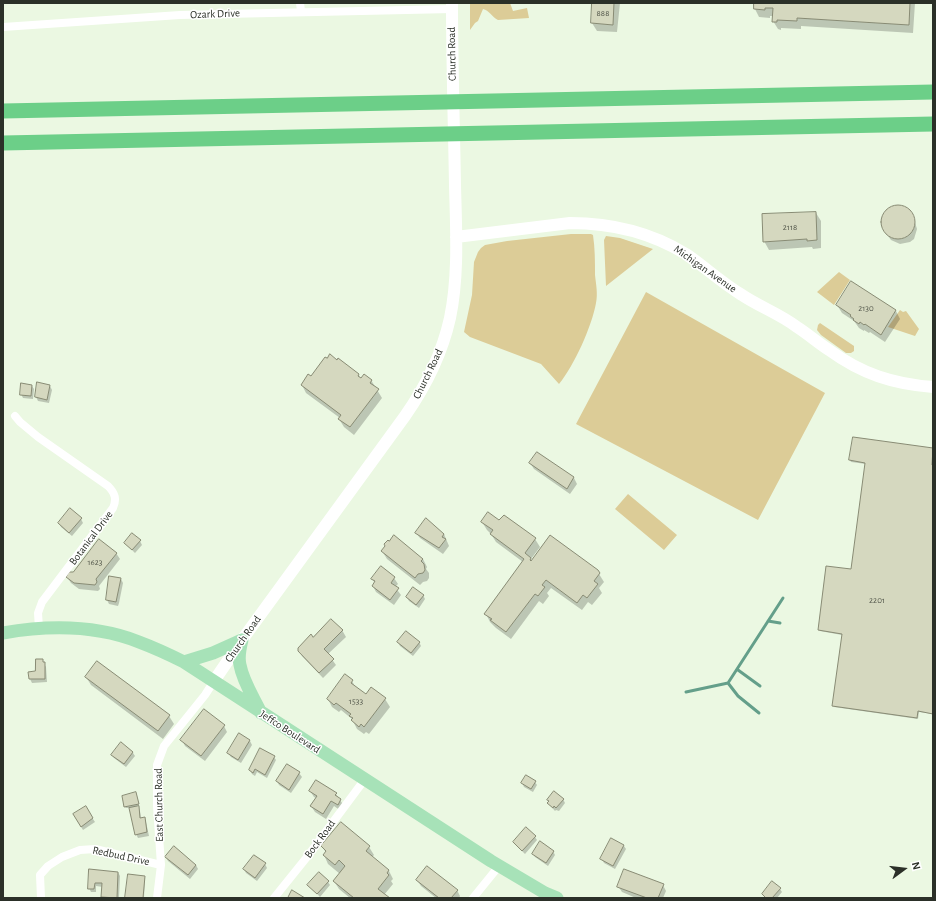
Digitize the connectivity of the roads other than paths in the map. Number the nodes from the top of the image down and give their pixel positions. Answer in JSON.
{"nodes":[{"id":1,"x":452,"y":6,"type":"edge"},
{"id":2,"x":300,"y":7,"type":"edge"},
{"id":3,"x":3,"y":27,"type":"edge"},
{"id":4,"x":933,"y":92,"type":"edge"},
{"id":5,"x":3,"y":110,"type":"edge"},
{"id":6,"x":933,"y":124,"type":"edge"},
{"id":7,"x":3,"y":143,"type":"edge"},
{"id":8,"x":456,"y":237,"type":"junction"},
{"id":9,"x":933,"y":386,"type":"edge"},
{"id":10,"x":15,"y":416,"type":"dead end"},
{"id":11,"x":39,"y":628,"type":"junction"},
{"id":12,"x":3,"y":634,"type":"edge"},
{"id":13,"x":242,"y":640,"type":"junction"},
{"id":14,"x":184,"y":662,"type":"junction"},
{"id":15,"x":214,"y":681,"type":"junction"},
{"id":16,"x":261,"y":713,"type":"junction"},
{"id":17,"x":365,"y":779,"type":"junction"},
{"id":18,"x":161,"y":865,"type":"junction"},
{"id":19,"x":500,"y":866,"type":"junction"},
{"id":20,"x":41,"y":898,"type":"edge"},
{"id":21,"x":157,"y":898,"type":"edge"},
{"id":22,"x":274,"y":898,"type":"edge"},
{"id":23,"x":473,"y":898,"type":"edge"},
{"id":24,"x":557,"y":898,"type":"edge"}],
"edges":[{"from":1,"to":2,"type":"street","name":"Ozark Drive"},
{"from":1,"to":8,"type":"main road","name":"Church Road"},
{"from":2,"to":3,"type":"street","name":"Ozark Drive"},
{"from":4,"to":5,"type":"highway"},
{"from":6,"to":7,"type":"highway"},
{"from":8,"to":9,"type":"main road","name":"Michigan Avenue"},
{"from":8,"to":13,"type":"main road","name":"Church Road"},
{"from":10,"to":11,"type":"street","name":"Botanical Drive"},
{"from":11,"to":12,"type":"main road","name":"Jeffco Boulevard"},
{"from":11,"to":14,"type":"main road","name":"Jeffco Boulevard"},
{"from":13,"to":14,"type":"main road"},
{"from":13,"to":15,"type":"main road","name":"Church Road"},
{"from":13,"to":16,"type":"main road"},
{"from":14,"to":15,"type":"main road","name":"Jeffco Boulevard"},
{"from":15,"to":16,"type":"main road","name":"Jeffco Boulevard"},
{"from":15,"to":18,"type":"street","name":"East Church Road"},
{"from":16,"to":17,"type":"main road","name":"Jeffco Boulevard"},
{"from":17,"to":19,"type":"main road","name":"Jeffco Boulevard"},
{"from":17,"to":22,"type":"street","name":"Bock Road"},
{"from":18,"to":20,"type":"street","name":"Redbud Drive"},
{"from":18,"to":21,"type":"street","name":"East Church Road"},
{"from":19,"to":23,"type":"street"},
{"from":19,"to":24,"type":"main road","name":"Jeffco Boulevard"}]}
